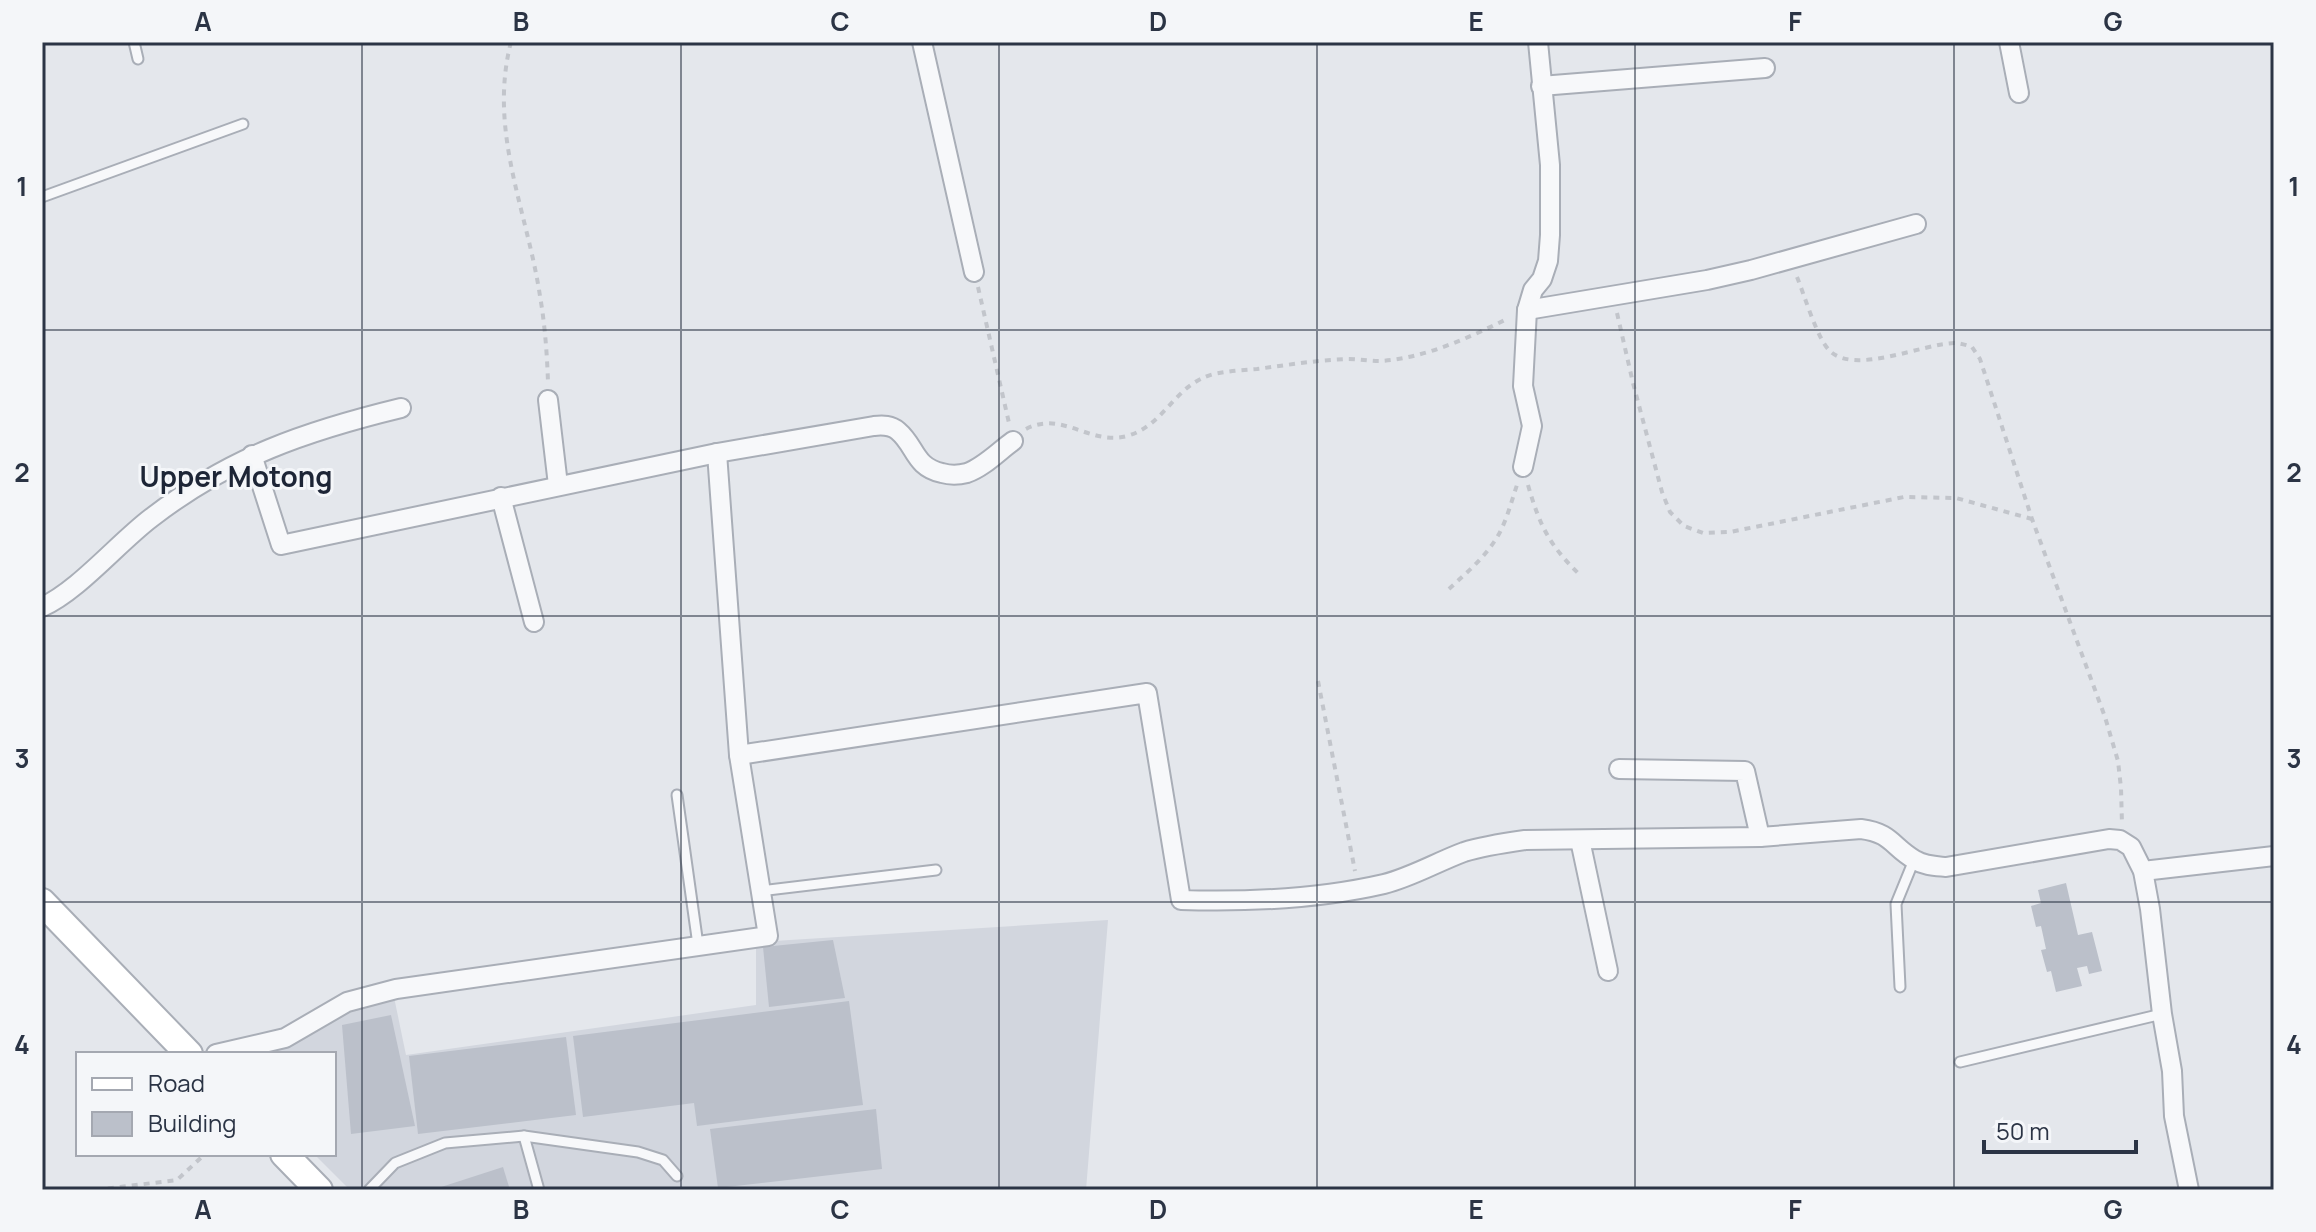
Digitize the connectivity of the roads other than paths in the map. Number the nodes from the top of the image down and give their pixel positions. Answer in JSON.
{"nodes":[{"id":1,"x":134,"y":42,"type":"edge"},
{"id":2,"x":922,"y":42,"type":"edge"},
{"id":3,"x":1538,"y":42,"type":"edge"},
{"id":4,"x":2009,"y":42,"type":"edge"},
{"id":5,"x":138,"y":59,"type":"dead end"},
{"id":6,"x":1765,"y":68,"type":"dead end"},
{"id":7,"x":1541,"y":86,"type":"junction"},
{"id":8,"x":2019,"y":93,"type":"dead end"},
{"id":9,"x":243,"y":124,"type":"dead end"},
{"id":10,"x":42,"y":197,"type":"edge"},
{"id":11,"x":1916,"y":224,"type":"dead end"},
{"id":12,"x":974,"y":272,"type":"road end"},
{"id":13,"x":1527,"y":310,"type":"junction"},
{"id":14,"x":548,"y":400,"type":"road end"},
{"id":15,"x":401,"y":408,"type":"dead end"},
{"id":16,"x":1013,"y":441,"type":"road end"},
{"id":17,"x":717,"y":453,"type":"junction"},
{"id":18,"x":252,"y":455,"type":"junction"},
{"id":19,"x":1523,"y":467,"type":"road end"},
{"id":20,"x":558,"y":485,"type":"junction"},
{"id":21,"x":501,"y":497,"type":"junction"},
{"id":22,"x":42,"y":607,"type":"edge"},
{"id":23,"x":534,"y":622,"type":"dead end"},
{"id":24,"x":739,"y":755,"type":"junction"},
{"id":25,"x":1619,"y":769,"type":"dead end"},
{"id":26,"x":677,"y":795,"type":"dead end"},
{"id":27,"x":1760,"y":837,"type":"junction"},
{"id":28,"x":1580,"y":840,"type":"junction"},
{"id":29,"x":2274,"y":856,"type":"edge"},
{"id":30,"x":1914,"y":860,"type":"junction"},
{"id":31,"x":936,"y":870,"type":"dead end"},
{"id":32,"x":2143,"y":871,"type":"junction"},
{"id":33,"x":760,"y":891,"type":"junction"},
{"id":34,"x":42,"y":902,"type":"edge"},
{"id":35,"x":698,"y":945,"type":"junction"},
{"id":36,"x":1608,"y":971,"type":"dead end"},
{"id":37,"x":1900,"y":987,"type":"dead end"},
{"id":38,"x":2162,"y":1014,"type":"junction"},
{"id":39,"x":187,"y":1052,"type":"edge"},
{"id":40,"x":225,"y":1052,"type":"edge"},
{"id":41,"x":1960,"y":1062,"type":"dead end"},
{"id":42,"x":524,"y":1136,"type":"junction"},
{"id":43,"x":286,"y":1156,"type":"edge"},
{"id":44,"x":677,"y":1176,"type":"dead end"},
{"id":45,"x":319,"y":1190,"type":"edge"},
{"id":46,"x":369,"y":1190,"type":"edge"},
{"id":47,"x":539,"y":1190,"type":"edge"},
{"id":48,"x":2189,"y":1190,"type":"edge"}],
"edges":[{"from":1,"to":5,"type":"lane"},
{"from":2,"to":12,"type":"street"},
{"from":3,"to":7,"type":"street"},
{"from":4,"to":8,"type":"street"},
{"from":6,"to":7,"type":"street"},
{"from":7,"to":13,"type":"street"},
{"from":9,"to":10,"type":"lane"},
{"from":11,"to":13,"type":"street"},
{"from":13,"to":19,"type":"street"},
{"from":14,"to":20,"type":"street"},
{"from":15,"to":18,"type":"street"},
{"from":16,"to":17,"type":"street"},
{"from":17,"to":20,"type":"street"},
{"from":17,"to":24,"type":"street"},
{"from":18,"to":21,"type":"street"},
{"from":18,"to":22,"type":"street"},
{"from":20,"to":21,"type":"street"},
{"from":21,"to":23,"type":"street"},
{"from":24,"to":28,"type":"street"},
{"from":24,"to":33,"type":"street"},
{"from":25,"to":27,"type":"street"},
{"from":26,"to":35,"type":"lane"},
{"from":27,"to":28,"type":"street"},
{"from":27,"to":30,"type":"street"},
{"from":28,"to":36,"type":"street"},
{"from":29,"to":32,"type":"street"},
{"from":30,"to":32,"type":"street"},
{"from":30,"to":37,"type":"lane"},
{"from":31,"to":33,"type":"lane"},
{"from":32,"to":38,"type":"street"},
{"from":33,"to":35,"type":"street"},
{"from":34,"to":39,"type":"main road"},
{"from":35,"to":40,"type":"street"},
{"from":38,"to":41,"type":"lane"},
{"from":38,"to":48,"type":"street"},
{"from":42,"to":44,"type":"lane"},
{"from":42,"to":46,"type":"lane"},
{"from":42,"to":47,"type":"lane"},
{"from":43,"to":45,"type":"main road"}]}
